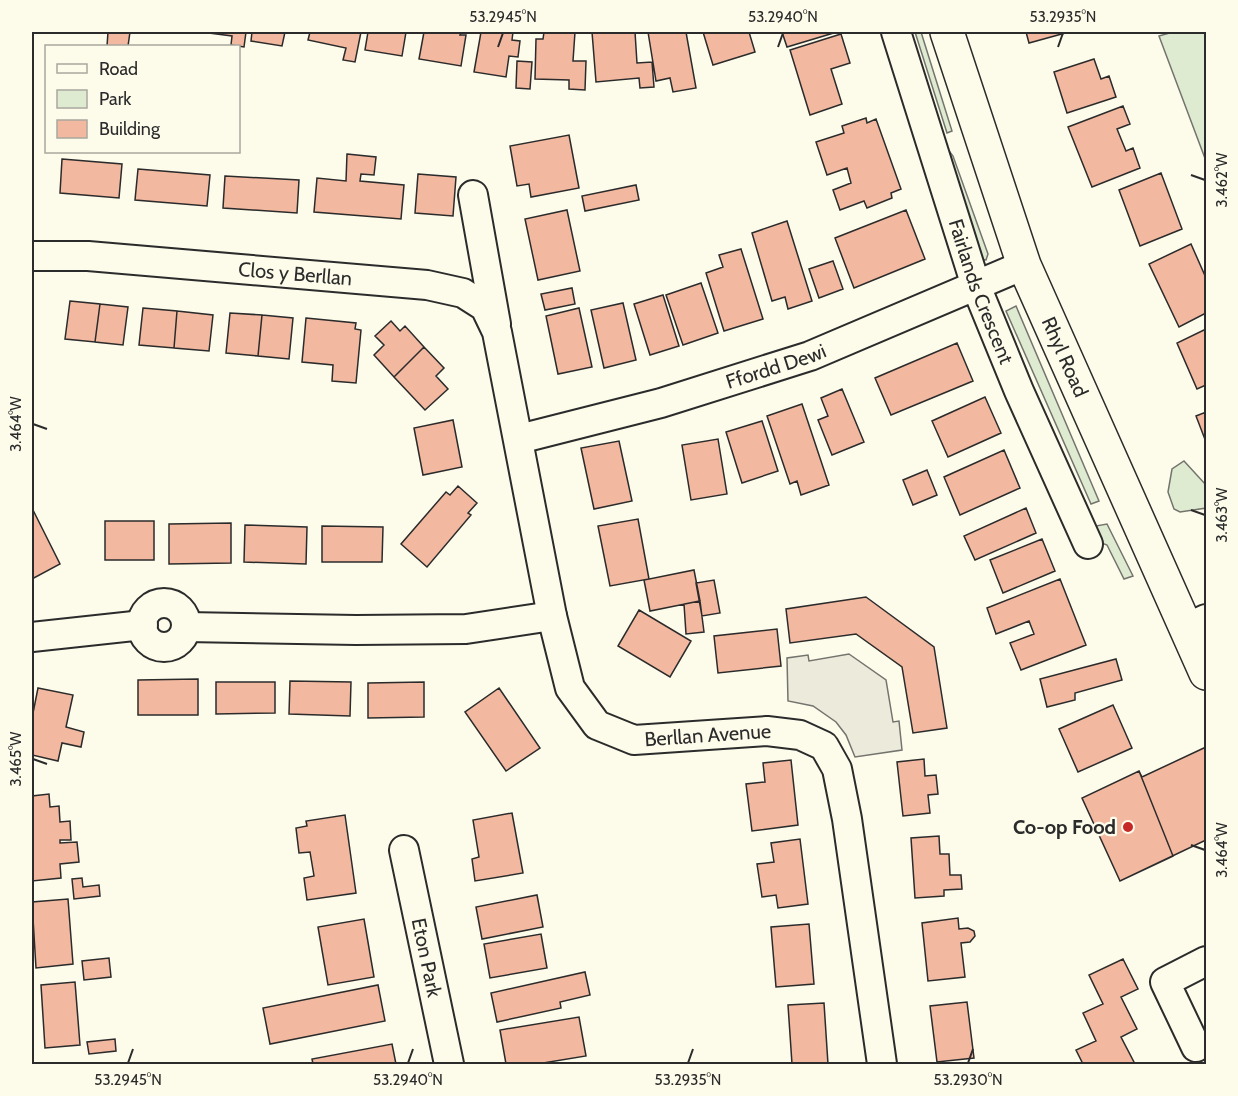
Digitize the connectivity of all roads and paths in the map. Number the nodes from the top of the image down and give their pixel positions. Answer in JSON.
{"nodes":[{"id":1,"x":896,"y":32,"type":"edge"},
{"id":2,"x":947,"y":32,"type":"edge"},
{"id":3,"x":473,"y":195,"type":"dead end"},
{"id":4,"x":32,"y":256,"type":"edge"},
{"id":5,"x":1024,"y":265,"type":"junction"},
{"id":6,"x":976,"y":286,"type":"junction"},
{"id":7,"x":497,"y":332,"type":"junction"},
{"id":8,"x":504,"y":374,"type":"joint"},
{"id":9,"x":519,"y":439,"type":"junction"},
{"id":10,"x":1088,"y":544,"type":"dead end"},
{"id":11,"x":552,"y":616,"type":"junction"},
{"id":12,"x":1197,"y":624,"type":"edge"},
{"id":13,"x":32,"y":637,"type":"edge"},
{"id":14,"x":1206,"y":673,"type":"edge"},
{"id":15,"x":404,"y":850,"type":"dead end"},
{"id":16,"x":1206,"y":961,"type":"edge"},
{"id":17,"x":1196,"y":1047,"type":"dead end"},
{"id":18,"x":449,"y":1065,"type":"edge"},
{"id":19,"x":882,"y":1065,"type":"edge"}],
"edges":[{"from":1,"to":6,"type":"street","name":"Fairlands Crescent"},
{"from":2,"to":5,"type":"street","name":"Rhyl Road"},
{"from":3,"to":7,"type":"street"},
{"from":4,"to":7,"type":"street","name":"Clos y Berllan"},
{"from":5,"to":6,"type":"street","name":"Ffordd Dewi"},
{"from":5,"to":12,"type":"street","name":"Rhyl Road"},
{"from":6,"to":9,"type":"street","name":"Ffordd Dewi"},
{"from":6,"to":10,"type":"street","name":"Fairlands Crescent"},
{"from":7,"to":8,"type":"street","name":"Clos y Berllan"},
{"from":8,"to":9,"type":"street","name":"Berllan Avenue"},
{"from":9,"to":11,"type":"street","name":"Berllan Avenue"},
{"from":11,"to":13,"type":"street"},
{"from":11,"to":19,"type":"street","name":"Berllan Avenue"},
{"from":12,"to":14,"type":"street","name":"Rhyl Road"},
{"from":15,"to":18,"type":"street","name":"Eton Park"},
{"from":16,"to":17,"type":"street"}]}
